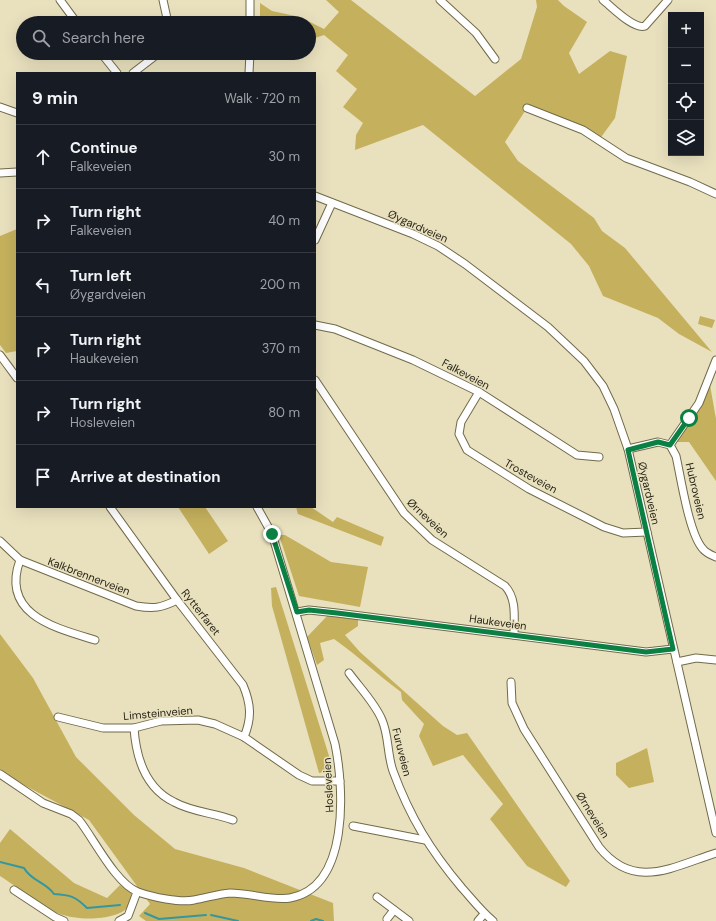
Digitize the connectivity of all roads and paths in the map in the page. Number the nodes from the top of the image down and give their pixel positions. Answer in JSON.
{"nodes":[{"id":1,"x":60,"y":0,"type":"edge"},
{"id":2,"x":163,"y":0,"type":"edge"},
{"id":3,"x":250,"y":0,"type":"edge"},
{"id":4,"x":440,"y":0,"type":"edge"},
{"id":5,"x":603,"y":0,"type":"edge"},
{"id":6,"x":668,"y":0,"type":"edge"},
{"id":7,"x":72,"y":16,"type":"edge"},
{"id":8,"x":166,"y":16,"type":"edge"},
{"id":9,"x":250,"y":16,"type":"edge"},
{"id":10,"x":495,"y":59,"type":"dead end"},
{"id":11,"x":107,"y":60,"type":"edge"},
{"id":12,"x":150,"y":60,"type":"edge"},
{"id":13,"x":250,"y":60,"type":"edge"},
{"id":14,"x":116,"y":72,"type":"edge"},
{"id":15,"x":134,"y":72,"type":"edge"},
{"id":16,"x":249,"y":72,"type":"edge"},
{"id":17,"x":0,"y":107,"type":"edge"},
{"id":18,"x":527,"y":108,"type":"dead end"},
{"id":19,"x":16,"y":113,"type":"edge"},
{"id":20,"x":16,"y":172,"type":"edge"},
{"id":21,"x":0,"y":173,"type":"edge"},
{"id":22,"x":716,"y":194,"type":"edge"},
{"id":23,"x":316,"y":196,"type":"edge"},
{"id":24,"x":332,"y":203,"type":"junction"},
{"id":25,"x":316,"y":238,"type":"edge"},
{"id":26,"x":316,"y":325,"type":"edge"},
{"id":27,"x":0,"y":355,"type":"edge"},
{"id":28,"x":716,"y":360,"type":"edge"},
{"id":29,"x":16,"y":377,"type":"edge"},
{"id":30,"x":316,"y":381,"type":"edge"},
{"id":31,"x":479,"y":392,"type":"junction"},
{"id":32,"x":670,"y":445,"type":"junction"},
{"id":33,"x":628,"y":450,"type":"junction"},
{"id":34,"x":599,"y":457,"type":"dead end"},
{"id":35,"x":111,"y":508,"type":"edge"},
{"id":36,"x":258,"y":508,"type":"edge"},
{"id":37,"x":647,"y":532,"type":"junction"},
{"id":38,"x":0,"y":542,"type":"edge"},
{"id":39,"x":716,"y":557,"type":"edge"},
{"id":40,"x":20,"y":560,"type":"junction"},
{"id":41,"x":177,"y":600,"type":"junction"},
{"id":42,"x":297,"y":612,"type":"junction"},
{"id":43,"x":514,"y":635,"type":"junction"},
{"id":44,"x":95,"y":640,"type":"dead end"},
{"id":45,"x":673,"y":649,"type":"junction"},
{"id":46,"x":716,"y":660,"type":"edge"},
{"id":47,"x":677,"y":662,"type":"junction"},
{"id":48,"x":349,"y":673,"type":"dead end"},
{"id":49,"x":511,"y":682,"type":"dead end"},
{"id":50,"x":58,"y":717,"type":"dead end"},
{"id":51,"x":134,"y":728,"type":"junction"},
{"id":52,"x":244,"y":737,"type":"junction"},
{"id":53,"x":0,"y":774,"type":"edge"},
{"id":54,"x":340,"y":782,"type":"junction"},
{"id":55,"x":233,"y":820,"type":"dead end"},
{"id":56,"x":353,"y":826,"type":"dead end"},
{"id":57,"x":716,"y":833,"type":"edge"},
{"id":58,"x":425,"y":840,"type":"junction"},
{"id":59,"x":716,"y":853,"type":"edge"},
{"id":60,"x":14,"y":890,"type":"dead end"},
{"id":61,"x":137,"y":892,"type":"junction"},
{"id":62,"x":377,"y":897,"type":"dead end"},
{"id":63,"x":394,"y":910,"type":"junction"},
{"id":64,"x":484,"y":914,"type":"junction"},
{"id":65,"x":127,"y":919,"type":"edge"},
{"id":66,"x":387,"y":919,"type":"dead end"},
{"id":67,"x":64,"y":921,"type":"edge"},
{"id":68,"x":119,"y":921,"type":"edge"},
{"id":69,"x":409,"y":921,"type":"edge"},
{"id":70,"x":478,"y":921,"type":"edge"},
{"id":71,"x":493,"y":921,"type":"edge"}],
"edges":[{"from":1,"to":7,"type":"street"},
{"from":2,"to":8,"type":"street"},
{"from":3,"to":9,"type":"street"},
{"from":4,"to":10,"type":"street"},
{"from":5,"to":6,"type":"street"},
{"from":11,"to":14,"type":"street"},
{"from":12,"to":15,"type":"street"},
{"from":13,"to":16,"type":"street"},
{"from":17,"to":19,"type":"street"},
{"from":18,"to":22,"type":"street"},
{"from":20,"to":21,"type":"street"},
{"from":23,"to":24,"type":"street","name":"Øygardveien"},
{"from":24,"to":25,"type":"street"},
{"from":24,"to":33,"type":"street","name":"Øygardveien"},
{"from":26,"to":31,"type":"street","name":"Falkeveien"},
{"from":27,"to":29,"type":"street"},
{"from":28,"to":32,"type":"street"},
{"from":30,"to":43,"type":"street","name":"Ørneveien"},
{"from":31,"to":34,"type":"street","name":"Falkeveien"},
{"from":31,"to":37,"type":"street","name":"Trosteveien"},
{"from":32,"to":33,"type":"street"},
{"from":32,"to":39,"type":"street","name":"Hubroveien"},
{"from":33,"to":37,"type":"street","name":"Øygardveien"},
{"from":35,"to":41,"type":"street","name":"Rytterfaret"},
{"from":36,"to":42,"type":"street","name":"Hosleveien"},
{"from":37,"to":45,"type":"street","name":"Øygardveien"},
{"from":38,"to":40,"type":"street","name":"Kalkbrennerveien"},
{"from":40,"to":41,"type":"street","name":"Kalkbrennerveien"},
{"from":40,"to":44,"type":"street"},
{"from":41,"to":52,"type":"street","name":"Rytterfaret"},
{"from":42,"to":43,"type":"street","name":"Haukeveien"},
{"from":42,"to":54,"type":"street","name":"Hosleveien"},
{"from":43,"to":45,"type":"street","name":"Haukeveien"},
{"from":45,"to":47,"type":"street","name":"Øygardveien"},
{"from":46,"to":47,"type":"street"},
{"from":47,"to":57,"type":"street","name":"Øygardveien"},
{"from":48,"to":58,"type":"street","name":"Furuveien"},
{"from":49,"to":59,"type":"street","name":"Ørneveien"},
{"from":50,"to":51,"type":"street","name":"Limsteinveien"},
{"from":51,"to":52,"type":"street","name":"Limsteinveien"},
{"from":51,"to":55,"type":"street"},
{"from":52,"to":54,"type":"street","name":"Limsteinveien"},
{"from":53,"to":61,"type":"street","name":"Hosleveien"},
{"from":54,"to":61,"type":"street","name":"Hosleveien"},
{"from":56,"to":58,"type":"street"},
{"from":58,"to":64,"type":"street","name":"Furuveien"},
{"from":60,"to":67,"type":"street"},
{"from":61,"to":65,"type":"street"},
{"from":62,"to":63,"type":"street"},
{"from":63,"to":66,"type":"street"},
{"from":63,"to":69,"type":"street"},
{"from":64,"to":70,"type":"street"},
{"from":64,"to":71,"type":"street","name":"Furuveien"},
{"from":65,"to":68,"type":"street"}]}
